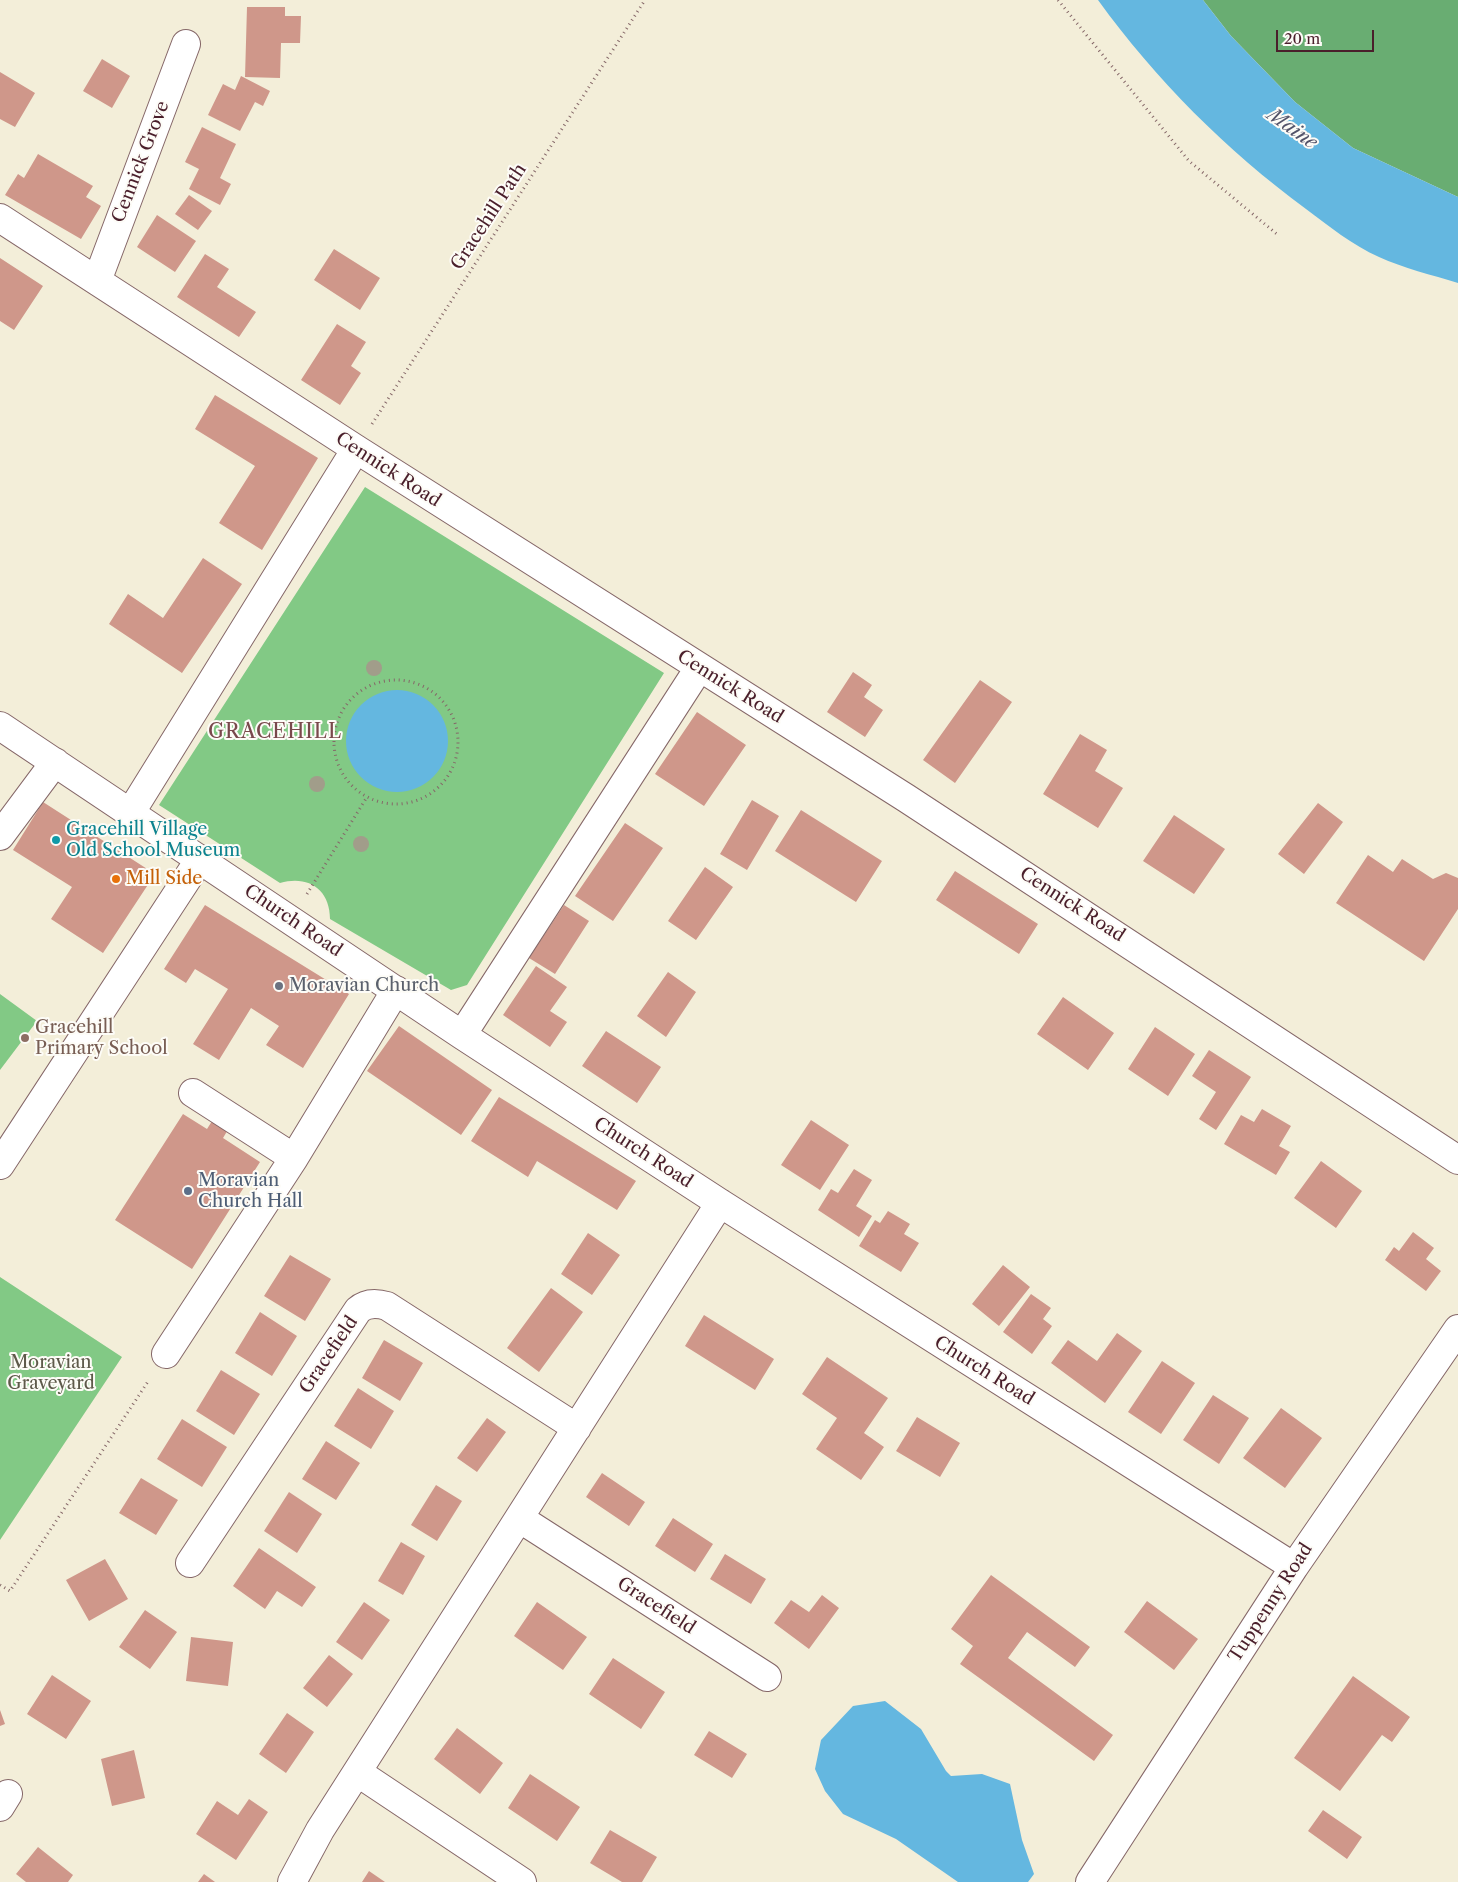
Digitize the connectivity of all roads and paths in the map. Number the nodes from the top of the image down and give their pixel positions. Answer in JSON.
{"nodes":[{"id":1,"x":645,"y":0,"type":"edge"},
{"id":2,"x":1058,"y":0,"type":"edge"},
{"id":3,"x":186,"y":44,"type":"dead end"},
{"id":4,"x":0,"y":218,"type":"edge"},
{"id":5,"x":1278,"y":235,"type":"dead end"},
{"id":6,"x":97,"y":281,"type":"junction"},
{"id":7,"x":356,"y":450,"type":"junction"},
{"id":8,"x":698,"y":668,"type":"junction"},
{"id":9,"x":0,"y":726,"type":"edge"},
{"id":10,"x":55,"y":762,"type":"junction"},
{"id":11,"x":367,"y":797,"type":"junction"},
{"id":12,"x":131,"y":812,"type":"junction"},
{"id":13,"x":0,"y":836,"type":"edge"},
{"id":14,"x":200,"y":859,"type":"junction"},
{"id":15,"x":290,"y":920,"type":"junction"},
{"id":16,"x":396,"y":990,"type":"junction"},
{"id":17,"x":462,"y":1035,"type":"junction"},
{"id":18,"x":193,"y":1093,"type":"dead end"},
{"id":19,"x":294,"y":1158,"type":"junction"},
{"id":20,"x":1458,"y":1160,"type":"edge"},
{"id":21,"x":0,"y":1165,"type":"edge"},
{"id":22,"x":720,"y":1203,"type":"junction"},
{"id":23,"x":1458,"y":1329,"type":"edge"},
{"id":24,"x":166,"y":1354,"type":"joint"},
{"id":25,"x":577,"y":1428,"type":"junction"},
{"id":26,"x":519,"y":1518,"type":"junction"},
{"id":27,"x":190,"y":1563,"type":"dead end"},
{"id":28,"x":1294,"y":1567,"type":"junction"},
{"id":29,"x":0,"y":1585,"type":"edge"},
{"id":30,"x":767,"y":1677,"type":"dead end"},
{"id":31,"x":357,"y":1772,"type":"junction"},
{"id":32,"x":292,"y":1882,"type":"edge"},
{"id":33,"x":522,"y":1882,"type":"edge"},
{"id":34,"x":1090,"y":1882,"type":"edge"}],
"edges":[{"from":1,"to":7,"type":"path","name":"Gracehill Path"},
{"from":2,"to":5,"type":"path"},
{"from":3,"to":6,"type":"street","name":"Cennick Grove"},
{"from":4,"to":6,"type":"street","name":"Cennick Road"},
{"from":6,"to":7,"type":"street","name":"Cennick Road"},
{"from":7,"to":8,"type":"street","name":"Cennick Road"},
{"from":7,"to":12,"type":"street"},
{"from":8,"to":17,"type":"street"},
{"from":8,"to":20,"type":"street","name":"Cennick Road"},
{"from":9,"to":10,"type":"street","name":"Church Road"},
{"from":10,"to":12,"type":"street","name":"Church Road"},
{"from":10,"to":13,"type":"street"},
{"from":11,"to":11,"type":"path"},
{"from":11,"to":15,"type":"path"},
{"from":12,"to":14,"type":"street","name":"Church Road"},
{"from":14,"to":15,"type":"street","name":"Church Road"},
{"from":14,"to":21,"type":"street"},
{"from":15,"to":16,"type":"street","name":"Church Road"},
{"from":16,"to":17,"type":"street","name":"Church Road"},
{"from":16,"to":19,"type":"street"},
{"from":17,"to":22,"type":"street","name":"Church Road"},
{"from":18,"to":19,"type":"street"},
{"from":19,"to":24,"type":"street"},
{"from":22,"to":25,"type":"street"},
{"from":22,"to":28,"type":"street","name":"Church Road"},
{"from":23,"to":28,"type":"street","name":"Tuppenny Road"},
{"from":24,"to":29,"type":"path"},
{"from":25,"to":26,"type":"street"},
{"from":25,"to":27,"type":"street","name":"Gracefield"},
{"from":26,"to":30,"type":"street","name":"Gracefield"},
{"from":26,"to":31,"type":"street"},
{"from":28,"to":34,"type":"street","name":"Tuppenny Road"},
{"from":31,"to":32,"type":"street"},
{"from":31,"to":33,"type":"street"}]}
